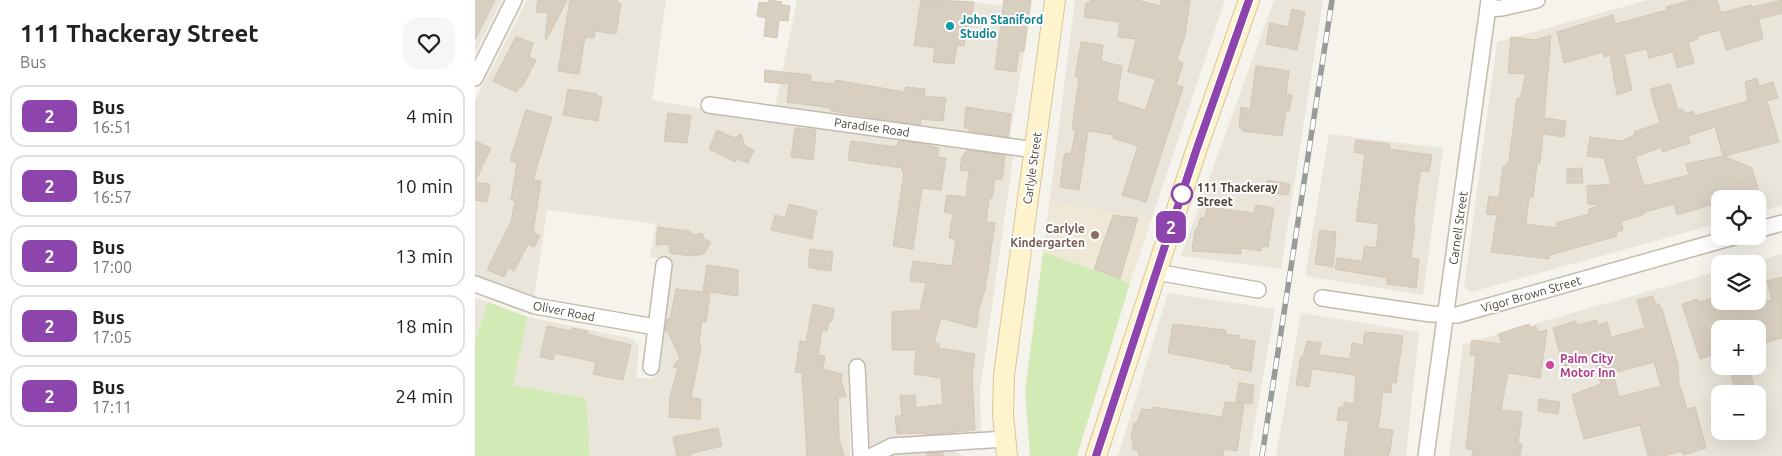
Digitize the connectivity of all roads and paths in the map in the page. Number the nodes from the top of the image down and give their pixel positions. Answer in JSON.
{"nodes":[{"id":1,"x":514,"y":0,"type":"edge"},
{"id":2,"x":1055,"y":0,"type":"edge"},
{"id":3,"x":1249,"y":0,"type":"edge"},
{"id":4,"x":1537,"y":0,"type":"edge"},
{"id":5,"x":1488,"y":4,"type":"edge"},
{"id":6,"x":475,"y":78,"type":"edge"},
{"id":7,"x":709,"y":105,"type":"dead end"},
{"id":8,"x":1035,"y":150,"type":"junction"},
{"id":9,"x":1782,"y":223,"type":"edge"},
{"id":10,"x":1766,"y":227,"type":"edge"},
{"id":11,"x":1711,"y":243,"type":"edge"},
{"id":12,"x":664,"y":265,"type":"dead end"},
{"id":13,"x":1156,"y":272,"type":"junction"},
{"id":14,"x":475,"y":284,"type":"edge"},
{"id":15,"x":1258,"y":290,"type":"dead end"},
{"id":16,"x":1322,"y":298,"type":"dead end"},
{"id":17,"x":1446,"y":315,"type":"junction"},
{"id":18,"x":655,"y":327,"type":"junction"},
{"id":19,"x":651,"y":367,"type":"dead end"},
{"id":20,"x":857,"y":367,"type":"dead end"},
{"id":21,"x":1007,"y":448,"type":"edge"},
{"id":22,"x":861,"y":456,"type":"edge"},
{"id":23,"x":873,"y":456,"type":"edge"},
{"id":24,"x":1096,"y":456,"type":"edge"},
{"id":25,"x":1426,"y":456,"type":"edge"}],
"edges":[{"from":1,"to":6,"type":"street"},
{"from":2,"to":8,"type":"main road","name":"Carlyle Street"},
{"from":3,"to":13,"type":"main road"},
{"from":4,"to":5,"type":"street"},
{"from":5,"to":17,"type":"street","name":"Carnell Street"},
{"from":7,"to":8,"type":"street","name":"Paradise Road"},
{"from":8,"to":21,"type":"main road","name":"Carlyle Street"},
{"from":9,"to":10,"type":"street"},
{"from":11,"to":17,"type":"street","name":"Vigor Brown Street"},
{"from":12,"to":18,"type":"street"},
{"from":13,"to":15,"type":"street"},
{"from":13,"to":24,"type":"main road"},
{"from":14,"to":18,"type":"street","name":"Oliver Road"},
{"from":16,"to":17,"type":"street","name":"Vigor Brown Street"},
{"from":17,"to":25,"type":"street","name":"Carnell Street"},
{"from":18,"to":19,"type":"street"},
{"from":20,"to":22,"type":"street"},
{"from":21,"to":23,"type":"street"}]}
